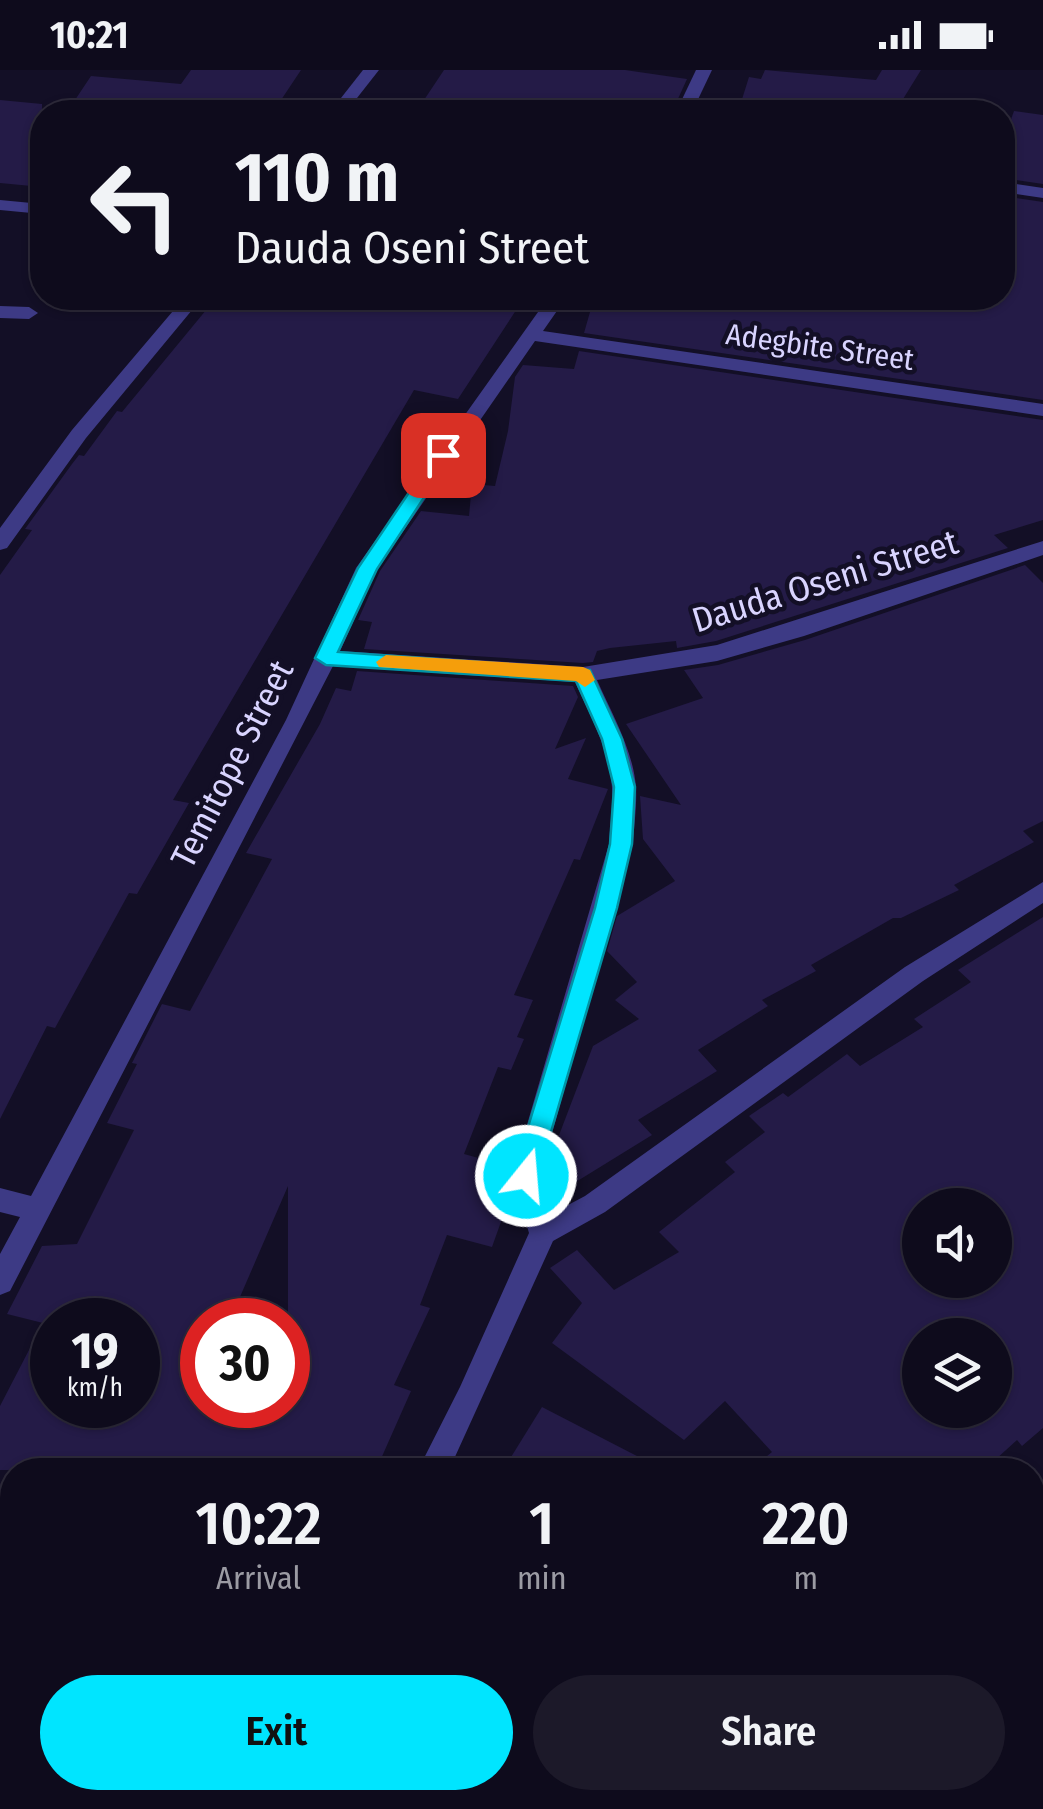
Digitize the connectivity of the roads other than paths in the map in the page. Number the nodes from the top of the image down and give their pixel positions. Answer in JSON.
{"nodes":[{"id":1,"x":371,"y":70,"type":"edge"},
{"id":2,"x":704,"y":70,"type":"edge"},
{"id":3,"x":347,"y":100,"type":"edge"},
{"id":4,"x":690,"y":100,"type":"edge"},
{"id":5,"x":1015,"y":189,"type":"edge"},
{"id":6,"x":1043,"y":194,"type":"edge"},
{"id":7,"x":0,"y":205,"type":"edge"},
{"id":8,"x":30,"y":209,"type":"edge"},
{"id":9,"x":182,"y":310,"type":"edge"},
{"id":10,"x":548,"y":310,"type":"edge"},
{"id":11,"x":0,"y":312,"type":"edge"},
{"id":12,"x":28,"y":313,"type":"dead end"},
{"id":13,"x":530,"y":335,"type":"junction"},
{"id":14,"x":1043,"y":410,"type":"edge"},
{"id":15,"x":2,"y":538,"type":"edge"},
{"id":16,"x":1043,"y":548,"type":"edge"},
{"id":17,"x":326,"y":658,"type":"junction"},
{"id":18,"x":583,"y":674,"type":"junction"},
{"id":19,"x":1043,"y":890,"type":"edge"},
{"id":20,"x":0,"y":1200,"type":"edge"},
{"id":21,"x":38,"y":1210,"type":"junction"},
{"id":22,"x":543,"y":1233,"type":"junction"},
{"id":23,"x":0,"y":1282,"type":"edge"},
{"id":24,"x":439,"y":1458,"type":"edge"}],
"edges":[{"from":1,"to":3,"type":"street"},
{"from":2,"to":4,"type":"street"},
{"from":5,"to":6,"type":"street"},
{"from":7,"to":8,"type":"street"},
{"from":9,"to":15,"type":"street"},
{"from":10,"to":13,"type":"street","name":"Temitope Street"},
{"from":11,"to":12,"type":"street"},
{"from":13,"to":14,"type":"street","name":"Adegbite Street"},
{"from":13,"to":17,"type":"street","name":"Temitope Street"},
{"from":16,"to":18,"type":"street","name":"Dauda Oseni Street"},
{"from":17,"to":18,"type":"street","name":"Dauda Oseni Street"},
{"from":17,"to":21,"type":"street","name":"Temitope Street"},
{"from":18,"to":22,"type":"street"},
{"from":19,"to":22,"type":"street"},
{"from":20,"to":21,"type":"street"},
{"from":21,"to":23,"type":"street","name":"Temitope Street"},
{"from":22,"to":24,"type":"street"}]}
